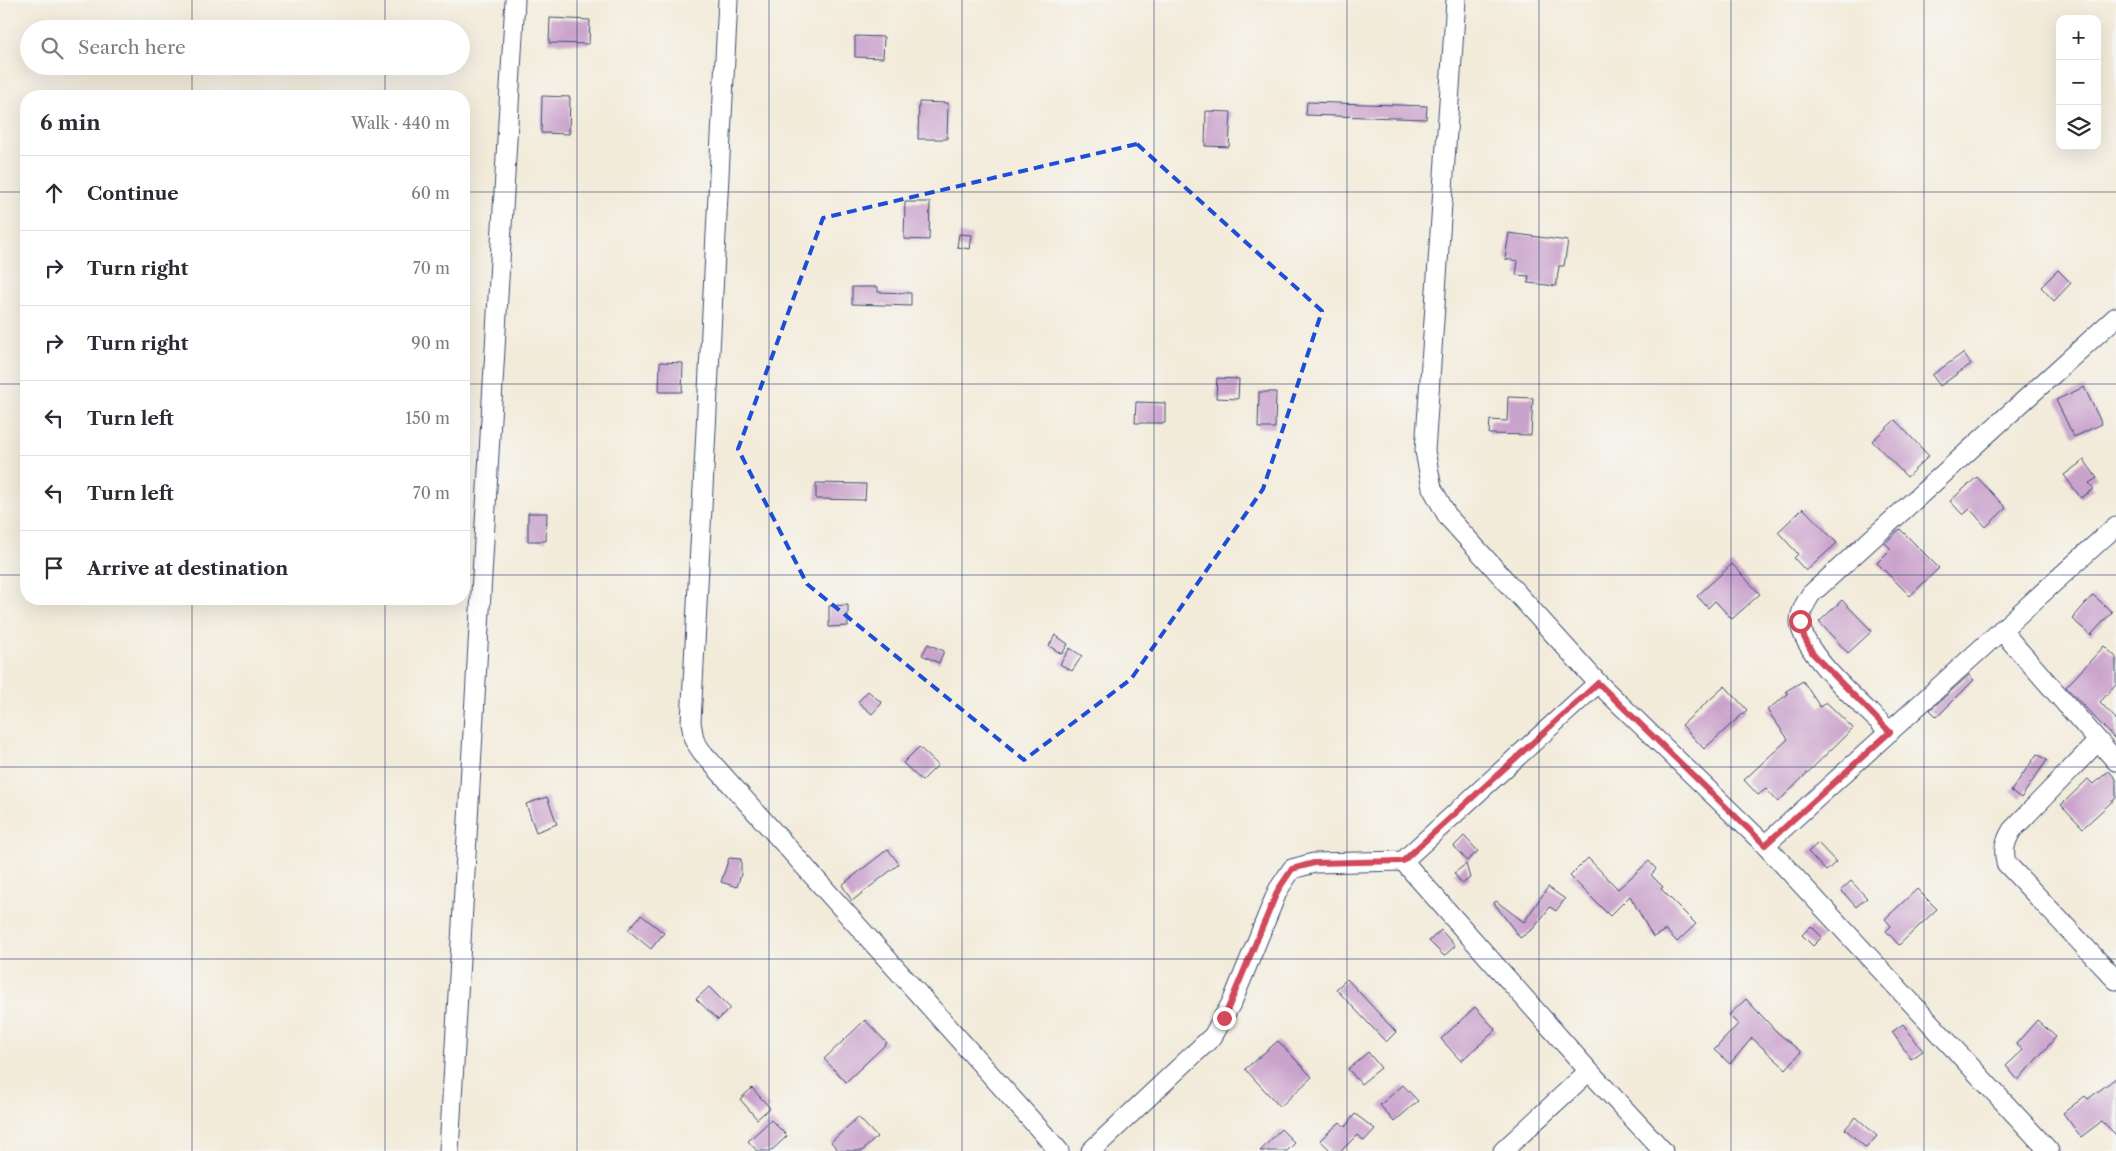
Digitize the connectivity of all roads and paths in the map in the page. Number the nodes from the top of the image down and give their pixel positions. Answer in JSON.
{"nodes":[{"id":1,"x":515,"y":0,"type":"edge"},
{"id":2,"x":728,"y":0,"type":"edge"},
{"id":3,"x":1456,"y":0,"type":"edge"},
{"id":4,"x":2116,"y":317,"type":"edge"},
{"id":5,"x":2116,"y":526,"type":"edge"},
{"id":6,"x":2001,"y":630,"type":"junction"},
{"id":7,"x":1598,"y":683,"type":"junction"},
{"id":8,"x":1890,"y":732,"type":"junction"},
{"id":9,"x":2097,"y":742,"type":"junction"},
{"id":10,"x":2116,"y":761,"type":"edge"},
{"id":11,"x":1765,"y":845,"type":"junction"},
{"id":12,"x":1403,"y":861,"type":"junction"},
{"id":13,"x":2116,"y":980,"type":"edge"},
{"id":14,"x":1588,"y":1072,"type":"junction"},
{"id":15,"x":449,"y":1151,"type":"edge"},
{"id":16,"x":1059,"y":1151,"type":"edge"},
{"id":17,"x":1091,"y":1151,"type":"edge"},
{"id":18,"x":1503,"y":1151,"type":"edge"},
{"id":19,"x":1662,"y":1151,"type":"edge"},
{"id":20,"x":2049,"y":1151,"type":"edge"}],
"edges":[{"from":1,"to":15,"type":"street"},
{"from":2,"to":16,"type":"street"},
{"from":3,"to":7,"type":"street"},
{"from":4,"to":8,"type":"street"},
{"from":5,"to":6,"type":"street"},
{"from":6,"to":8,"type":"street"},
{"from":6,"to":9,"type":"street"},
{"from":7,"to":11,"type":"street"},
{"from":7,"to":12,"type":"street"},
{"from":8,"to":11,"type":"street"},
{"from":9,"to":10,"type":"street"},
{"from":9,"to":13,"type":"street"},
{"from":11,"to":20,"type":"street"},
{"from":12,"to":14,"type":"street"},
{"from":12,"to":17,"type":"street"},
{"from":14,"to":18,"type":"street"},
{"from":14,"to":19,"type":"street"}]}
